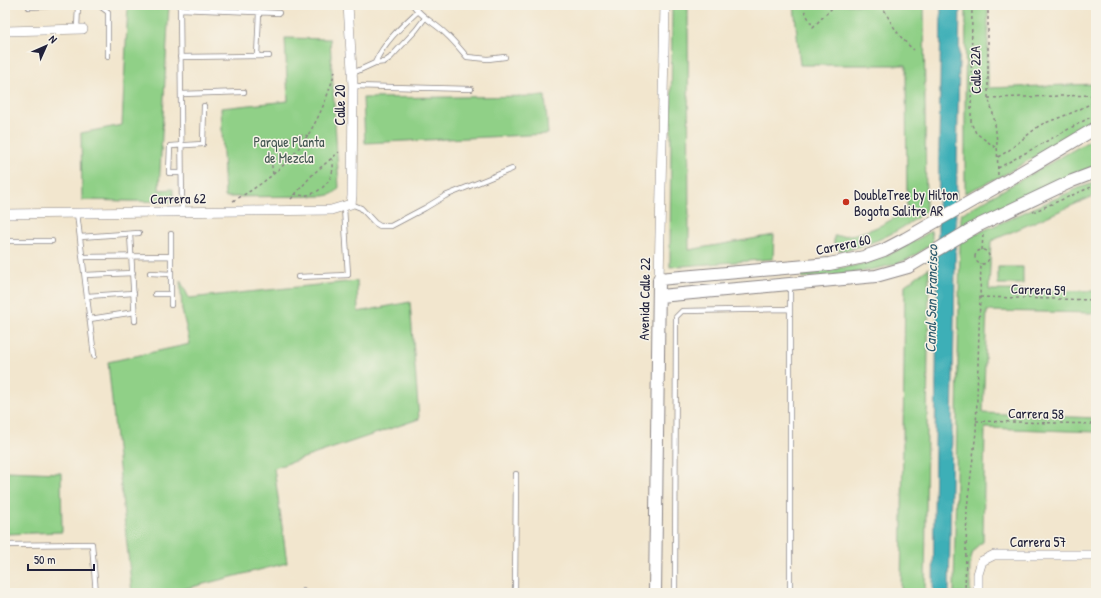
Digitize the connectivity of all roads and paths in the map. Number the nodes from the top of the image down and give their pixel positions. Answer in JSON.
{"nodes":[{"id":1,"x":71,"y":5,"type":"edge"},
{"id":2,"x":78,"y":5,"type":"edge"},
{"id":3,"x":83,"y":5,"type":"edge"},
{"id":4,"x":348,"y":5,"type":"edge"},
{"id":5,"x":413,"y":5,"type":"edge"},
{"id":6,"x":665,"y":5,"type":"edge"},
{"id":7,"x":805,"y":5,"type":"edge"},
{"id":8,"x":835,"y":5,"type":"edge"},
{"id":9,"x":882,"y":5,"type":"edge"},
{"id":10,"x":972,"y":5,"type":"edge"},
{"id":11,"x":988,"y":5,"type":"edge"},
{"id":12,"x":29,"y":7,"type":"dead end"},
{"id":13,"x":180,"y":7,"type":"edge"},
{"id":14,"x":259,"y":12,"type":"junction"},
{"id":15,"x":418,"y":12,"type":"junction"},
{"id":16,"x":279,"y":13,"type":"dead end"},
{"id":17,"x":425,"y":18,"type":"junction"},
{"id":18,"x":80,"y":29,"type":"joint"},
{"id":19,"x":5,"y":31,"type":"edge"},
{"id":20,"x":914,"y":50,"type":"dead end"},
{"id":21,"x":108,"y":56,"type":"dead end"},
{"id":22,"x":257,"y":56,"type":"junction"},
{"id":23,"x":269,"y":56,"type":"dead end"},
{"id":24,"x":180,"y":57,"type":"junction"},
{"id":25,"x":505,"y":57,"type":"dead end"},
{"id":26,"x":375,"y":63,"type":"junction"},
{"id":27,"x":335,"y":70,"type":"dead end"},
{"id":28,"x":352,"y":73,"type":"junction"},
{"id":29,"x":353,"y":86,"type":"junction"},
{"id":30,"x":471,"y":89,"type":"dead end"},
{"id":31,"x":244,"y":92,"type":"dead end"},
{"id":32,"x":181,"y":94,"type":"junction"},
{"id":33,"x":1096,"y":95,"type":"edge"},
{"id":34,"x":988,"y":98,"type":"junction"},
{"id":35,"x":1096,"y":101,"type":"edge"},
{"id":36,"x":204,"y":106,"type":"dead end"},
{"id":37,"x":1096,"y":114,"type":"edge"},
{"id":38,"x":1096,"y":128,"type":"edge"},
{"id":39,"x":308,"y":136,"type":"junction"},
{"id":40,"x":181,"y":145,"type":"junction"},
{"id":41,"x":997,"y":148,"type":"junction"},
{"id":42,"x":339,"y":152,"type":"dead end"},
{"id":43,"x":997,"y":157,"type":"junction"},
{"id":44,"x":332,"y":158,"type":"junction"},
{"id":45,"x":512,"y":169,"type":"dead end"},
{"id":46,"x":998,"y":169,"type":"junction"},
{"id":47,"x":1096,"y":172,"type":"edge"},
{"id":48,"x":181,"y":173,"type":"junction"},
{"id":49,"x":273,"y":174,"type":"junction"},
{"id":50,"x":998,"y":181,"type":"dead end"},
{"id":51,"x":1096,"y":185,"type":"edge"},
{"id":52,"x":294,"y":194,"type":"junction"},
{"id":53,"x":291,"y":200,"type":"dead end"},
{"id":54,"x":233,"y":201,"type":"dead end"},
{"id":55,"x":348,"y":205,"type":"junction"},
{"id":56,"x":182,"y":212,"type":"junction"},
{"id":57,"x":77,"y":213,"type":"junction"},
{"id":58,"x":5,"y":214,"type":"edge"},
{"id":59,"x":1027,"y":214,"type":"dead end"},
{"id":60,"x":980,"y":229,"type":"junction"},
{"id":61,"x":139,"y":233,"type":"dead end"},
{"id":62,"x":130,"y":234,"type":"junction"},
{"id":63,"x":171,"y":234,"type":"dead end"},
{"id":64,"x":80,"y":237,"type":"junction"},
{"id":65,"x":5,"y":241,"type":"edge"},
{"id":66,"x":52,"y":241,"type":"dead end"},
{"id":67,"x":982,"y":250,"type":"junction"},
{"id":68,"x":132,"y":256,"type":"junction"},
{"id":69,"x":171,"y":256,"type":"junction"},
{"id":70,"x":82,"y":257,"type":"junction"},
{"id":71,"x":981,"y":263,"type":"junction"},
{"id":72,"x":790,"y":268,"type":"junction"},
{"id":73,"x":132,"y":273,"type":"junction"},
{"id":74,"x":150,"y":273,"type":"dead end"},
{"id":75,"x":171,"y":274,"type":"junction"},
{"id":76,"x":84,"y":275,"type":"junction"},
{"id":77,"x":298,"y":277,"type":"dead end"},
{"id":78,"x":660,"y":279,"type":"junction"},
{"id":79,"x":790,"y":284,"type":"junction"},
{"id":80,"x":134,"y":293,"type":"junction"},
{"id":81,"x":155,"y":294,"type":"dead end"},
{"id":82,"x":171,"y":294,"type":"junction"},
{"id":83,"x":87,"y":296,"type":"junction"},
{"id":84,"x":660,"y":296,"type":"junction"},
{"id":85,"x":980,"y":297,"type":"junction"},
{"id":86,"x":1096,"y":300,"type":"edge"},
{"id":87,"x":171,"y":305,"type":"dead end"},
{"id":88,"x":790,"y":309,"type":"junction"},
{"id":89,"x":135,"y":312,"type":"junction"},
{"id":90,"x":90,"y":319,"type":"junction"},
{"id":91,"x":135,"y":321,"type":"dead end"},
{"id":92,"x":94,"y":356,"type":"dead end"},
{"id":93,"x":976,"y":421,"type":"junction"},
{"id":94,"x":1096,"y":424,"type":"edge"},
{"id":95,"x":516,"y":474,"type":"dead end"},
{"id":96,"x":5,"y":545,"type":"edge"},
{"id":97,"x":1096,"y":555,"type":"edge"},
{"id":98,"x":96,"y":593,"type":"edge"},
{"id":99,"x":515,"y":593,"type":"edge"},
{"id":100,"x":655,"y":593,"type":"edge"},
{"id":101,"x":675,"y":593,"type":"edge"},
{"id":102,"x":790,"y":593,"type":"edge"},
{"id":103,"x":965,"y":593,"type":"edge"},
{"id":104,"x":978,"y":593,"type":"edge"}],
"edges":[{"from":1,"to":12,"type":"lane"},
{"from":2,"to":18,"type":"lane"},
{"from":3,"to":21,"type":"lane"},
{"from":4,"to":28,"type":"street","name":"Calle 20"},
{"from":5,"to":15,"type":"lane"},
{"from":6,"to":78,"type":"street","name":"Avenida Calle 22"},
{"from":7,"to":8,"type":"path"},
{"from":9,"to":20,"type":"path"},
{"from":10,"to":41,"type":"path"},
{"from":11,"to":34,"type":"path","name":"Calle 22A"},
{"from":13,"to":14,"type":"lane"},
{"from":13,"to":24,"type":"lane"},
{"from":14,"to":16,"type":"lane"},
{"from":14,"to":22,"type":"lane"},
{"from":15,"to":17,"type":"lane"},
{"from":15,"to":26,"type":"lane"},
{"from":17,"to":25,"type":"lane"},
{"from":17,"to":26,"type":"lane"},
{"from":18,"to":19,"type":"street"},
{"from":22,"to":23,"type":"lane"},
{"from":22,"to":24,"type":"lane"},
{"from":24,"to":32,"type":"lane"},
{"from":26,"to":28,"type":"lane"},
{"from":27,"to":39,"type":"path"},
{"from":28,"to":29,"type":"street","name":"Calle 20"},
{"from":29,"to":30,"type":"lane"},
{"from":29,"to":55,"type":"street","name":"Calle 20"},
{"from":31,"to":32,"type":"lane"},
{"from":32,"to":40,"type":"lane"},
{"from":33,"to":34,"type":"path"},
{"from":34,"to":41,"type":"path","name":"Calle 22A"},
{"from":35,"to":43,"type":"path"},
{"from":36,"to":40,"type":"lane"},
{"from":37,"to":46,"type":"path"},
{"from":38,"to":72,"type":"street","name":"Carrera 60"},
{"from":39,"to":49,"type":"path"},
{"from":39,"to":49,"type":"path"},
{"from":40,"to":48,"type":"lane"},
{"from":40,"to":48,"type":"lane"},
{"from":41,"to":43,"type":"path","name":"Calle 22A"},
{"from":42,"to":44,"type":"path"},
{"from":43,"to":46,"type":"path","name":"Calle 22A"},
{"from":44,"to":52,"type":"path"},
{"from":44,"to":52,"type":"path"},
{"from":45,"to":55,"type":"lane"},
{"from":46,"to":50,"type":"path","name":"Calle 22A"},
{"from":47,"to":60,"type":"street"},
{"from":48,"to":56,"type":"lane"},
{"from":49,"to":54,"type":"path"},
{"from":51,"to":59,"type":"path"},
{"from":52,"to":53,"type":"path"},
{"from":55,"to":56,"type":"street","name":"Carrera 62"},
{"from":55,"to":77,"type":"lane"},
{"from":56,"to":57,"type":"street","name":"Carrera 62"},
{"from":57,"to":58,"type":"street","name":"Carrera 62"},
{"from":57,"to":64,"type":"lane"},
{"from":60,"to":67,"type":"path"},
{"from":60,"to":79,"type":"street"},
{"from":61,"to":62,"type":"lane"},
{"from":62,"to":64,"type":"lane"},
{"from":62,"to":68,"type":"lane"},
{"from":63,"to":69,"type":"lane"},
{"from":64,"to":70,"type":"lane"},
{"from":65,"to":66,"type":"lane"},
{"from":67,"to":71,"type":"path"},
{"from":67,"to":71,"type":"path"},
{"from":68,"to":69,"type":"lane"},
{"from":68,"to":70,"type":"lane"},
{"from":68,"to":73,"type":"lane"},
{"from":69,"to":75,"type":"lane"},
{"from":70,"to":76,"type":"lane"},
{"from":71,"to":85,"type":"path"},
{"from":72,"to":78,"type":"street","name":"Carrera 60"},
{"from":72,"to":79,"type":"street"},
{"from":73,"to":76,"type":"lane"},
{"from":73,"to":80,"type":"lane"},
{"from":74,"to":75,"type":"lane"},
{"from":75,"to":82,"type":"lane"},
{"from":76,"to":83,"type":"lane"},
{"from":78,"to":84,"type":"street","name":"Avenida Calle 22"},
{"from":79,"to":84,"type":"street"},
{"from":79,"to":88,"type":"lane"},
{"from":80,"to":83,"type":"lane"},
{"from":80,"to":89,"type":"lane"},
{"from":81,"to":82,"type":"lane"},
{"from":82,"to":87,"type":"lane"},
{"from":83,"to":90,"type":"lane"},
{"from":84,"to":100,"type":"street","name":"Avenida Calle 22"},
{"from":85,"to":86,"type":"path","name":"Carrera 59"},
{"from":85,"to":93,"type":"path"},
{"from":88,"to":101,"type":"lane"},
{"from":88,"to":102,"type":"lane"},
{"from":89,"to":90,"type":"lane"},
{"from":89,"to":91,"type":"lane"},
{"from":90,"to":92,"type":"lane"},
{"from":93,"to":94,"type":"path","name":"Carrera 58"},
{"from":93,"to":103,"type":"path"},
{"from":95,"to":99,"type":"lane"},
{"from":96,"to":98,"type":"lane"},
{"from":97,"to":104,"type":"street","name":"Carrera 57"}]}
